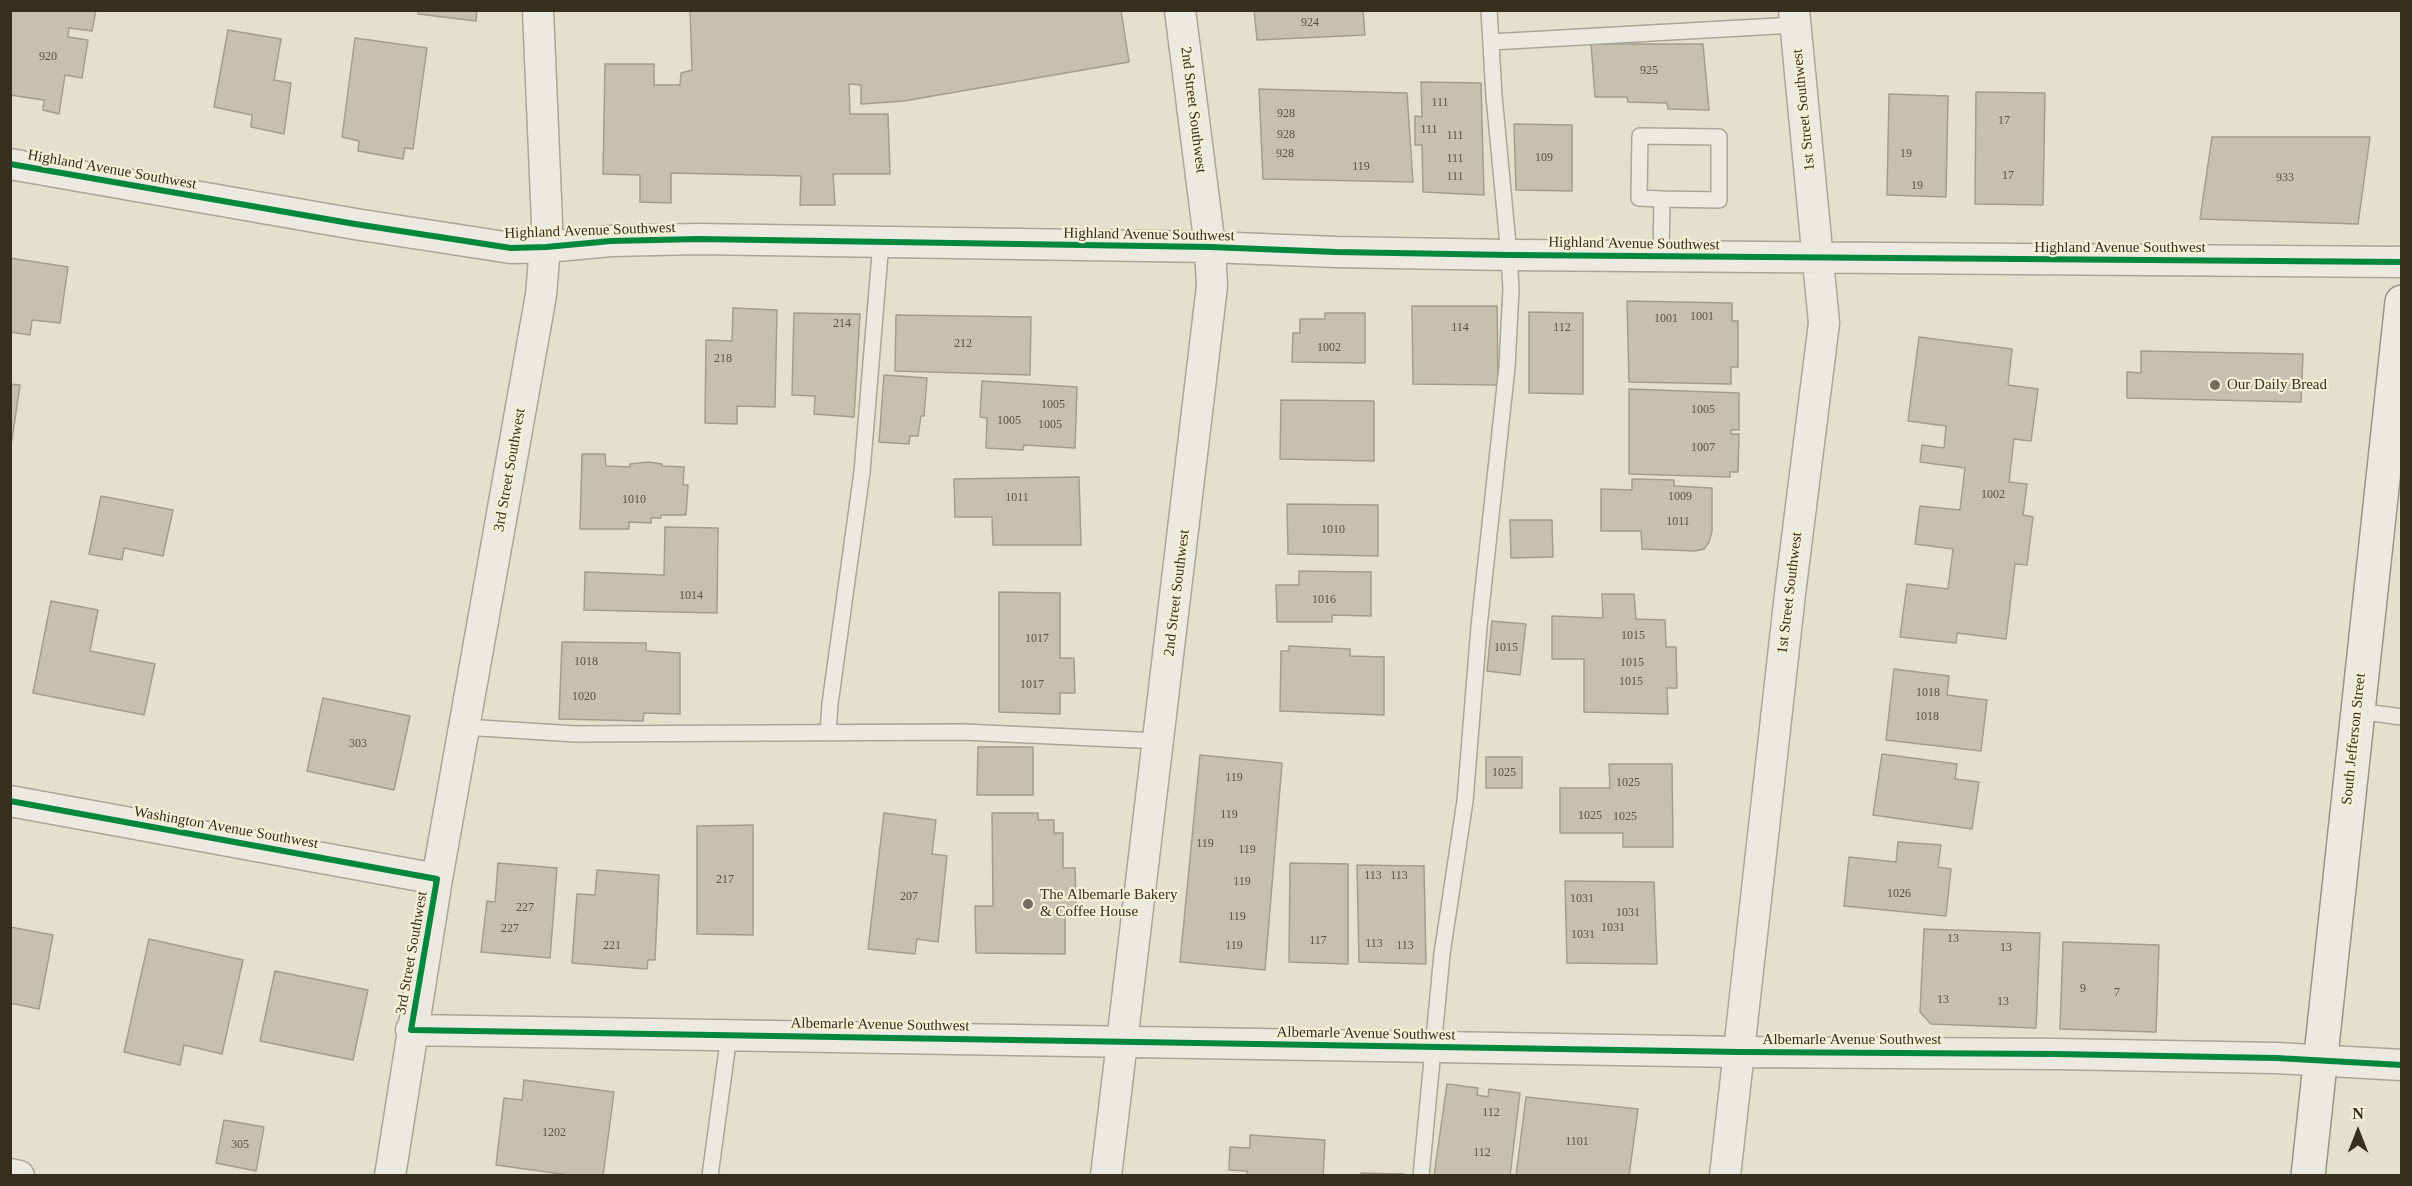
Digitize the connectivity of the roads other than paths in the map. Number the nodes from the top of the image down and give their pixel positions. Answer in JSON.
{"nodes":[{"id":1,"x":538,"y":10,"type":"edge"},
{"id":2,"x":1180,"y":10,"type":"edge"},
{"id":3,"x":1489,"y":10,"type":"edge"},
{"id":4,"x":1794,"y":18,"type":"edge"},
{"id":5,"x":1491,"y":42,"type":"junction"},
{"id":6,"x":10,"y":164,"type":"edge"},
{"id":7,"x":1662,"y":199,"type":"junction"},
{"id":8,"x":881,"y":242,"type":"junction"},
{"id":9,"x":546,"y":247,"type":"junction"},
{"id":10,"x":1210,"y":247,"type":"junction"},
{"id":11,"x":1509,"y":255,"type":"junction"},
{"id":12,"x":1661,"y":256,"type":"junction"},
{"id":13,"x":1819,"y":258,"type":"junction"},
{"id":14,"x":2402,"y":262,"type":"edge"},
{"id":15,"x":2402,"y":303,"type":"edge"},
{"id":16,"x":2357,"y":711,"type":"junction"},
{"id":17,"x":2402,"y":717,"type":"edge"},
{"id":18,"x":464,"y":727,"type":"junction"},
{"id":19,"x":828,"y":733,"type":"junction"},
{"id":20,"x":1160,"y":741,"type":"junction"},
{"id":21,"x":10,"y":801,"type":"edge"},
{"id":22,"x":437,"y":879,"type":"junction"},
{"id":23,"x":411,"y":1030,"type":"junction"},
{"id":24,"x":729,"y":1035,"type":"junction"},
{"id":25,"x":1123,"y":1041,"type":"junction"},
{"id":26,"x":1433,"y":1047,"type":"junction"},
{"id":27,"x":1740,"y":1052,"type":"junction"},
{"id":28,"x":2320,"y":1061,"type":"junction"},
{"id":29,"x":2402,"y":1065,"type":"edge"},
{"id":30,"x":10,"y":1174,"type":"edge"},
{"id":31,"x":19,"y":1176,"type":"edge"},
{"id":32,"x":390,"y":1176,"type":"edge"},
{"id":33,"x":710,"y":1176,"type":"edge"},
{"id":34,"x":1106,"y":1176,"type":"edge"},
{"id":35,"x":1421,"y":1176,"type":"edge"},
{"id":36,"x":1725,"y":1176,"type":"edge"},
{"id":37,"x":2308,"y":1176,"type":"edge"}],
"edges":[{"from":1,"to":9,"type":"street","name":"3rd Street Southwest"},
{"from":2,"to":10,"type":"street","name":"2nd Street Southwest"},
{"from":3,"to":5,"type":"lane"},
{"from":4,"to":5,"type":"lane"},
{"from":4,"to":13,"type":"street","name":"1st Street Southwest"},
{"from":5,"to":11,"type":"lane"},
{"from":6,"to":9,"type":"street","name":"Highland Avenue Southwest"},
{"from":7,"to":7,"type":"lane"},
{"from":7,"to":12,"type":"lane"},
{"from":8,"to":9,"type":"street","name":"Highland Avenue Southwest"},
{"from":8,"to":10,"type":"street","name":"Highland Avenue Southwest"},
{"from":8,"to":19,"type":"lane"},
{"from":9,"to":18,"type":"street","name":"3rd Street Southwest"},
{"from":10,"to":11,"type":"street","name":"Highland Avenue Southwest"},
{"from":10,"to":20,"type":"street","name":"2nd Street Southwest"},
{"from":11,"to":12,"type":"street","name":"Highland Avenue Southwest"},
{"from":11,"to":26,"type":"lane"},
{"from":12,"to":13,"type":"street","name":"Highland Avenue Southwest"},
{"from":13,"to":14,"type":"street","name":"Highland Avenue Southwest"},
{"from":13,"to":27,"type":"street","name":"1st Street Southwest"},
{"from":15,"to":16,"type":"main road","name":"South Jefferson Street"},
{"from":16,"to":17,"type":"lane"},
{"from":16,"to":28,"type":"main road","name":"South Jefferson Street"},
{"from":18,"to":19,"type":"lane"},
{"from":18,"to":22,"type":"street","name":"3rd Street Southwest"},
{"from":19,"to":20,"type":"lane"},
{"from":20,"to":25,"type":"street","name":"2nd Street Southwest"},
{"from":21,"to":22,"type":"street","name":"Washington Avenue Southwest"},
{"from":22,"to":23,"type":"street","name":"3rd Street Southwest"},
{"from":23,"to":24,"type":"street","name":"Albemarle Avenue Southwest"},
{"from":23,"to":32,"type":"street","name":"3rd Street Southwest"},
{"from":24,"to":25,"type":"street","name":"Albemarle Avenue Southwest"},
{"from":24,"to":33,"type":"lane"},
{"from":25,"to":26,"type":"street","name":"Albemarle Avenue Southwest"},
{"from":25,"to":34,"type":"street","name":"2nd Street Southwest"},
{"from":26,"to":27,"type":"street","name":"Albemarle Avenue Southwest"},
{"from":26,"to":35,"type":"lane"},
{"from":27,"to":28,"type":"street","name":"Albemarle Avenue Southwest"},
{"from":27,"to":36,"type":"street","name":"1st Street Southwest"},
{"from":28,"to":29,"type":"street","name":"Albemarle Avenue Southwest"},
{"from":28,"to":37,"type":"main road","name":"South Jefferson Street"},
{"from":30,"to":31,"type":"street"}]}
